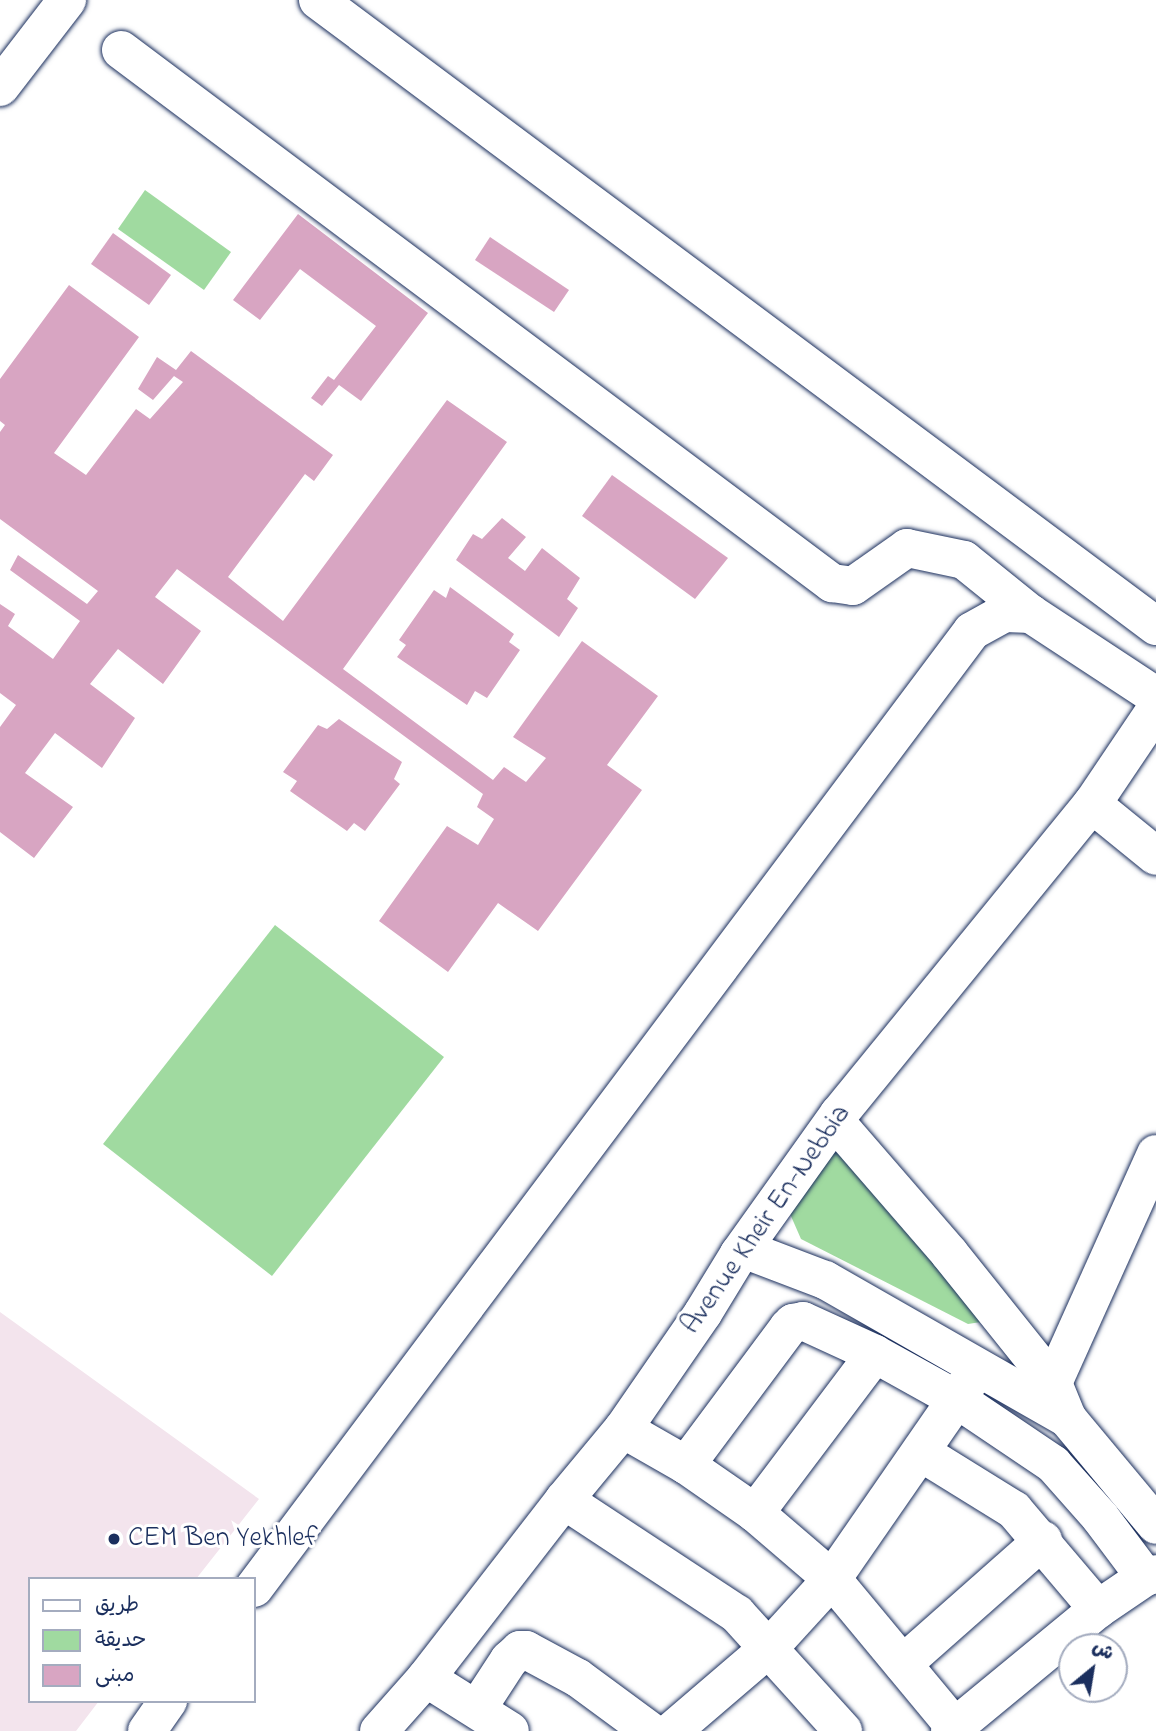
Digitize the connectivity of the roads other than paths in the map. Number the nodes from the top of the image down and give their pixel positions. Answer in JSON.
{"nodes":[{"id":1,"x":66,"y":0,"type":"edge"},
{"id":2,"x":318,"y":0,"type":"edge"},
{"id":3,"x":121,"y":50,"type":"dead end"},
{"id":4,"x":0,"y":88,"type":"edge"},
{"id":5,"x":1031,"y":614,"type":"junction"},
{"id":6,"x":1156,"y":626,"type":"edge"},
{"id":7,"x":1156,"y":696,"type":"edge"},
{"id":8,"x":1156,"y":709,"type":"edge"},
{"id":9,"x":1092,"y":804,"type":"junction"},
{"id":10,"x":1156,"y":856,"type":"edge"},
{"id":11,"x":839,"y":1114,"type":"junction"},
{"id":12,"x":1156,"y":1154,"type":"edge"},
{"id":13,"x":739,"y":1254,"type":"junction"},
{"id":14,"x":875,"y":1354,"type":"junction"},
{"id":15,"x":978,"y":1368,"type":"junction"},
{"id":16,"x":1053,"y":1383,"type":"junction"},
{"id":17,"x":958,"y":1400,"type":"junction"},
{"id":18,"x":1067,"y":1418,"type":"junction"},
{"id":19,"x":623,"y":1429,"type":"junction"},
{"id":20,"x":922,"y":1453,"type":"junction"},
{"id":21,"x":686,"y":1465,"type":"junction"},
{"id":22,"x":564,"y":1500,"type":"junction"},
{"id":23,"x":755,"y":1513,"type":"junction"},
{"id":24,"x":1156,"y":1525,"type":"edge"},
{"id":25,"x":1042,"y":1541,"type":"junction"},
{"id":26,"x":1151,"y":1576,"type":"edge"},
{"id":27,"x":832,"y":1579,"type":"junction"},
{"id":28,"x":256,"y":1585,"type":"edge"},
{"id":29,"x":1098,"y":1609,"type":"junction"},
{"id":30,"x":769,"y":1648,"type":"junction"},
{"id":31,"x":903,"y":1664,"type":"junction"},
{"id":32,"x":426,"y":1678,"type":"junction"},
{"id":33,"x":167,"y":1703,"type":"edge"},
{"id":34,"x":477,"y":1709,"type":"junction"},
{"id":35,"x":829,"y":1726,"type":"edge"},
{"id":36,"x":952,"y":1729,"type":"edge"},
{"id":37,"x":147,"y":1731,"type":"edge"},
{"id":38,"x":379,"y":1731,"type":"edge"},
{"id":39,"x":509,"y":1731,"type":"edge"},
{"id":40,"x":650,"y":1731,"type":"edge"},
{"id":41,"x":672,"y":1731,"type":"edge"}],
"edges":[{"from":1,"to":4,"type":"street"},
{"from":2,"to":6,"type":"street"},
{"from":3,"to":5,"type":"street"},
{"from":5,"to":7,"type":"street"},
{"from":5,"to":28,"type":"street"},
{"from":8,"to":9,"type":"street","name":"Avenue Kheir En-Nebbia"},
{"from":9,"to":10,"type":"street"},
{"from":9,"to":11,"type":"street","name":"Avenue Kheir En-Nebbia"},
{"from":11,"to":13,"type":"street","name":"Avenue Kheir En-Nebbia"},
{"from":11,"to":16,"type":"street"},
{"from":12,"to":16,"type":"street"},
{"from":13,"to":15,"type":"street"},
{"from":13,"to":19,"type":"street","name":"Avenue Kheir En-Nebbia"},
{"from":14,"to":17,"type":"street"},
{"from":14,"to":21,"type":"street"},
{"from":14,"to":23,"type":"street"},
{"from":15,"to":17,"type":"street"},
{"from":15,"to":18,"type":"street"},
{"from":16,"to":18,"type":"street"},
{"from":17,"to":20,"type":"street"},
{"from":17,"to":26,"type":"street"},
{"from":18,"to":24,"type":"street"},
{"from":19,"to":21,"type":"street"},
{"from":19,"to":22,"type":"street","name":"Avenue Kheir En-Nebbia"},
{"from":20,"to":25,"type":"street"},
{"from":20,"to":27,"type":"street"},
{"from":21,"to":23,"type":"street"},
{"from":22,"to":30,"type":"street"},
{"from":22,"to":32,"type":"street","name":"Avenue Kheir En-Nebbia"},
{"from":23,"to":27,"type":"street"},
{"from":25,"to":29,"type":"street"},
{"from":25,"to":31,"type":"street"},
{"from":26,"to":29,"type":"street"},
{"from":27,"to":30,"type":"street"},
{"from":27,"to":31,"type":"street"},
{"from":29,"to":36,"type":"street"},
{"from":30,"to":35,"type":"street"},
{"from":30,"to":41,"type":"street"},
{"from":31,"to":36,"type":"street"},
{"from":32,"to":34,"type":"street"},
{"from":32,"to":38,"type":"street","name":"Avenue Kheir En-Nebbia"},
{"from":33,"to":37,"type":"street"},
{"from":34,"to":39,"type":"street"},
{"from":34,"to":40,"type":"street"}]}
